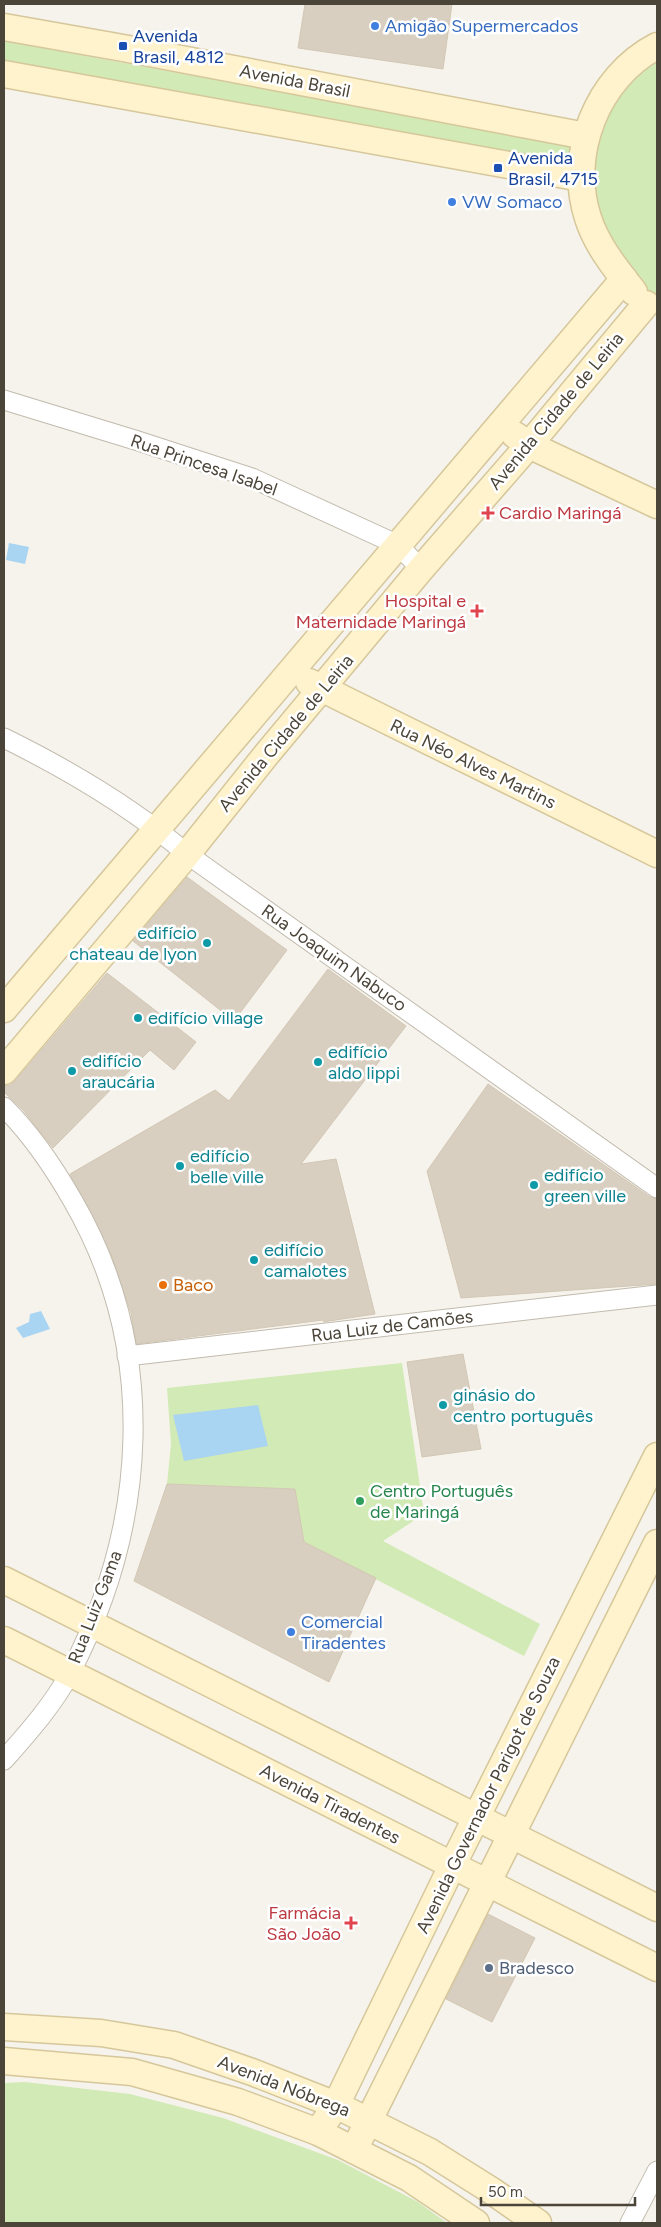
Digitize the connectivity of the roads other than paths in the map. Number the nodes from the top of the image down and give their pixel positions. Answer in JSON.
{"nodes":[{"id":1,"x":4,"y":27,"type":"edge"},
{"id":2,"x":657,"y":46,"type":"edge"},
{"id":3,"x":4,"y":74,"type":"edge"},
{"id":4,"x":586,"y":136,"type":"junction"},
{"id":5,"x":581,"y":178,"type":"junction"},
{"id":6,"x":624,"y":279,"type":"junction"},
{"id":7,"x":652,"y":306,"type":"edge"},
{"id":8,"x":4,"y":400,"type":"edge"},
{"id":9,"x":501,"y":424,"type":"junction"},
{"id":10,"x":529,"y":445,"type":"junction"},
{"id":11,"x":657,"y":505,"type":"edge"},
{"id":12,"x":398,"y":545,"type":"junction"},
{"id":13,"x":421,"y":569,"type":"junction"},
{"id":14,"x":290,"y":672,"type":"junction"},
{"id":15,"x":322,"y":689,"type":"junction"},
{"id":16,"x":4,"y":738,"type":"edge"},
{"id":17,"x":157,"y":829,"type":"junction"},
{"id":18,"x":187,"y":854,"type":"junction"},
{"id":19,"x":657,"y":854,"type":"edge"},
{"id":20,"x":4,"y":1009,"type":"edge"},
{"id":21,"x":4,"y":1071,"type":"edge"},
{"id":22,"x":4,"y":1107,"type":"edge"},
{"id":23,"x":657,"y":1188,"type":"edge"},
{"id":24,"x":657,"y":1295,"type":"edge"},
{"id":25,"x":127,"y":1356,"type":"junction"},
{"id":26,"x":657,"y":1456,"type":"edge"},
{"id":27,"x":657,"y":1543,"type":"edge"},
{"id":28,"x":4,"y":1580,"type":"edge"},
{"id":29,"x":92,"y":1624,"type":"junction"},
{"id":30,"x":4,"y":1640,"type":"edge"},
{"id":31,"x":70,"y":1673,"type":"junction"},
{"id":32,"x":4,"y":1760,"type":"edge"},
{"id":33,"x":476,"y":1818,"type":"junction"},
{"id":34,"x":511,"y":1835,"type":"junction"},
{"id":35,"x":452,"y":1866,"type":"junction"},
{"id":36,"x":487,"y":1883,"type":"junction"},
{"id":37,"x":657,"y":1908,"type":"edge"},
{"id":38,"x":657,"y":1968,"type":"edge"},
{"id":39,"x":4,"y":2027,"type":"edge"},
{"id":40,"x":4,"y":2061,"type":"edge"},
{"id":41,"x":336,"y":2105,"type":"junction"},
{"id":42,"x":370,"y":2121,"type":"junction"},
{"id":43,"x":318,"y":2132,"type":"junction"},
{"id":44,"x":354,"y":2150,"type":"junction"},
{"id":45,"x":657,"y":2170,"type":"edge"},
{"id":46,"x":476,"y":2223,"type":"edge"},
{"id":47,"x":538,"y":2223,"type":"edge"},
{"id":48,"x":630,"y":2223,"type":"edge"}],
"edges":[{"from":1,"to":4,"type":"main road","name":"Avenida Brasil"},
{"from":2,"to":4,"type":"main road"},
{"from":3,"to":5,"type":"main road"},
{"from":4,"to":5,"type":"main road"},
{"from":5,"to":6,"type":"main road"},
{"from":6,"to":7,"type":"main road"},
{"from":6,"to":9,"type":"main road","name":"Avenida Cidade de Leiria"},
{"from":7,"to":10,"type":"main road","name":"Avenida Cidade de Leiria"},
{"from":8,"to":12,"type":"street","name":"Rua Princesa Isabel"},
{"from":9,"to":10,"type":"main road"},
{"from":9,"to":12,"type":"main road","name":"Avenida Cidade de Leiria"},
{"from":10,"to":11,"type":"main road"},
{"from":10,"to":13,"type":"main road","name":"Avenida Cidade de Leiria"},
{"from":12,"to":13,"type":"street"},
{"from":12,"to":14,"type":"main road","name":"Avenida Cidade de Leiria"},
{"from":13,"to":15,"type":"main road","name":"Avenida Cidade de Leiria"},
{"from":14,"to":15,"type":"main road","name":"Rua Néo Alves Martins"},
{"from":14,"to":17,"type":"main road","name":"Avenida Cidade de Leiria"},
{"from":15,"to":18,"type":"main road","name":"Avenida Cidade de Leiria"},
{"from":15,"to":19,"type":"main road","name":"Rua Néo Alves Martins"},
{"from":16,"to":17,"type":"street","name":"Rua Joaquim Nabuco"},
{"from":17,"to":18,"type":"street","name":"Rua Joaquim Nabuco"},
{"from":17,"to":20,"type":"main road","name":"Avenida Cidade de Leiria"},
{"from":18,"to":21,"type":"main road","name":"Avenida Cidade de Leiria"},
{"from":18,"to":23,"type":"street","name":"Rua Joaquim Nabuco"},
{"from":22,"to":25,"type":"street","name":"Rua Luiz Gama"},
{"from":24,"to":25,"type":"street","name":"Rua Luiz de Camões"},
{"from":25,"to":29,"type":"street","name":"Rua Luiz Gama"},
{"from":26,"to":33,"type":"main road","name":"Avenida Governador Parigot de Souza"},
{"from":27,"to":34,"type":"main road"},
{"from":28,"to":29,"type":"main road"},
{"from":29,"to":31,"type":"street","name":"Rua Luiz Gama"},
{"from":29,"to":33,"type":"main road"},
{"from":30,"to":31,"type":"main road","name":"Avenida Tiradentes"},
{"from":31,"to":32,"type":"street","name":"Rua Luiz Gama"},
{"from":31,"to":35,"type":"main road","name":"Avenida Tiradentes"},
{"from":33,"to":34,"type":"main road"},
{"from":33,"to":35,"type":"main road","name":"Avenida Governador Parigot de Souza"},
{"from":34,"to":36,"type":"main road"},
{"from":34,"to":37,"type":"main road"},
{"from":35,"to":36,"type":"main road","name":"Avenida Tiradentes"},
{"from":35,"to":41,"type":"main road","name":"Avenida Governador Parigot de Souza"},
{"from":36,"to":38,"type":"main road","name":"Avenida Tiradentes"},
{"from":36,"to":42,"type":"main road"},
{"from":39,"to":41,"type":"main road","name":"Avenida Nóbrega"},
{"from":40,"to":43,"type":"main road","name":"Avenida Nóbrega"},
{"from":41,"to":42,"type":"main road","name":"Avenida Nóbrega"},
{"from":41,"to":43,"type":"main road","name":"Avenida Governador Parigot de Souza"},
{"from":42,"to":44,"type":"main road"},
{"from":42,"to":47,"type":"main road","name":"Avenida Nóbrega"},
{"from":43,"to":44,"type":"main road","name":"Avenida Nóbrega"},
{"from":44,"to":46,"type":"main road","name":"Avenida Nóbrega"},
{"from":45,"to":48,"type":"street"}]}
